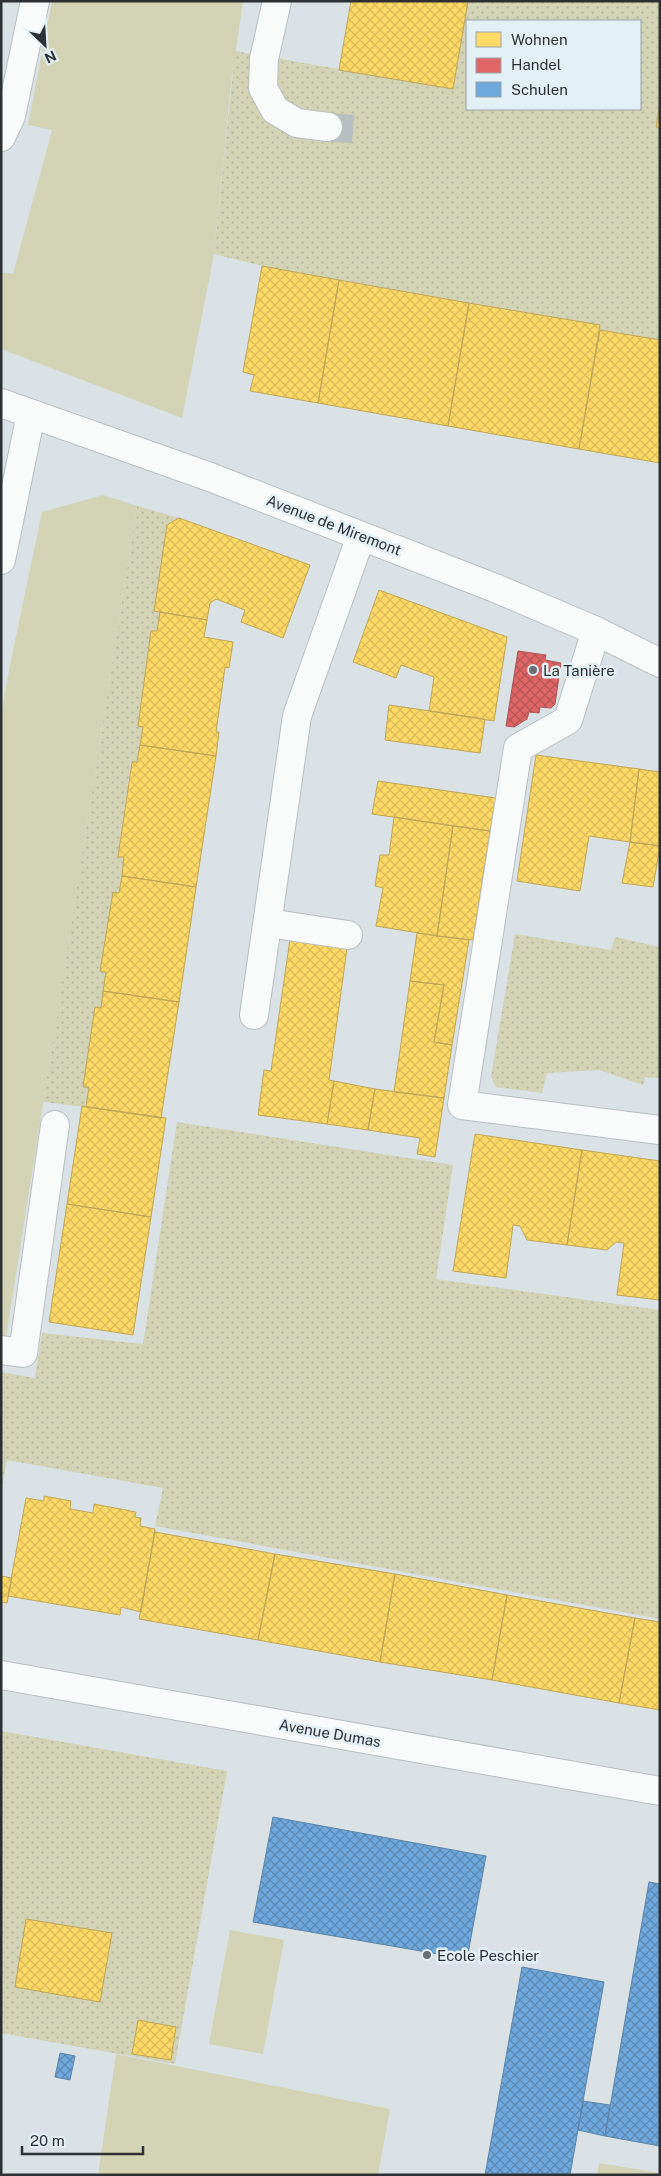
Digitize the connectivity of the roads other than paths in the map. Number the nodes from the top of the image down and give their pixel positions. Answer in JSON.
{"nodes":[{"id":1,"x":35,"y":1,"type":"edge"},
{"id":2,"x":277,"y":1,"type":"edge"},
{"id":3,"x":328,"y":127,"type":"tunnel mouth"},
{"id":4,"x":1,"y":137,"type":"edge"},
{"id":5,"x":1,"y":403,"type":"edge"},
{"id":6,"x":31,"y":414,"type":"junction"},
{"id":7,"x":361,"y":536,"type":"junction"},
{"id":8,"x":1,"y":560,"type":"edge"},
{"id":9,"x":596,"y":632,"type":"junction"},
{"id":10,"x":660,"y":663,"type":"edge"},
{"id":11,"x":268,"y":923,"type":"junction"},
{"id":12,"x":348,"y":935,"type":"dead end"},
{"id":13,"x":254,"y":1015,"type":"dead end"},
{"id":14,"x":54,"y":1125,"type":"dead end"},
{"id":15,"x":660,"y":1130,"type":"edge"},
{"id":16,"x":1,"y":1350,"type":"edge"},
{"id":17,"x":1,"y":1675,"type":"edge"},
{"id":18,"x":660,"y":1791,"type":"edge"}],
"edges":[{"from":1,"to":4,"type":"street"},
{"from":2,"to":3,"type":"street"},
{"from":5,"to":6,"type":"street","name":"Avenue de Miremont"},
{"from":6,"to":7,"type":"street","name":"Avenue de Miremont"},
{"from":6,"to":8,"type":"street"},
{"from":7,"to":9,"type":"street","name":"Avenue de Miremont"},
{"from":7,"to":11,"type":"street"},
{"from":9,"to":10,"type":"street","name":"Avenue de Miremont"},
{"from":9,"to":15,"type":"street"},
{"from":11,"to":12,"type":"street"},
{"from":11,"to":13,"type":"street"},
{"from":14,"to":16,"type":"street"},
{"from":17,"to":18,"type":"street","name":"Avenue Dumas"}]}
